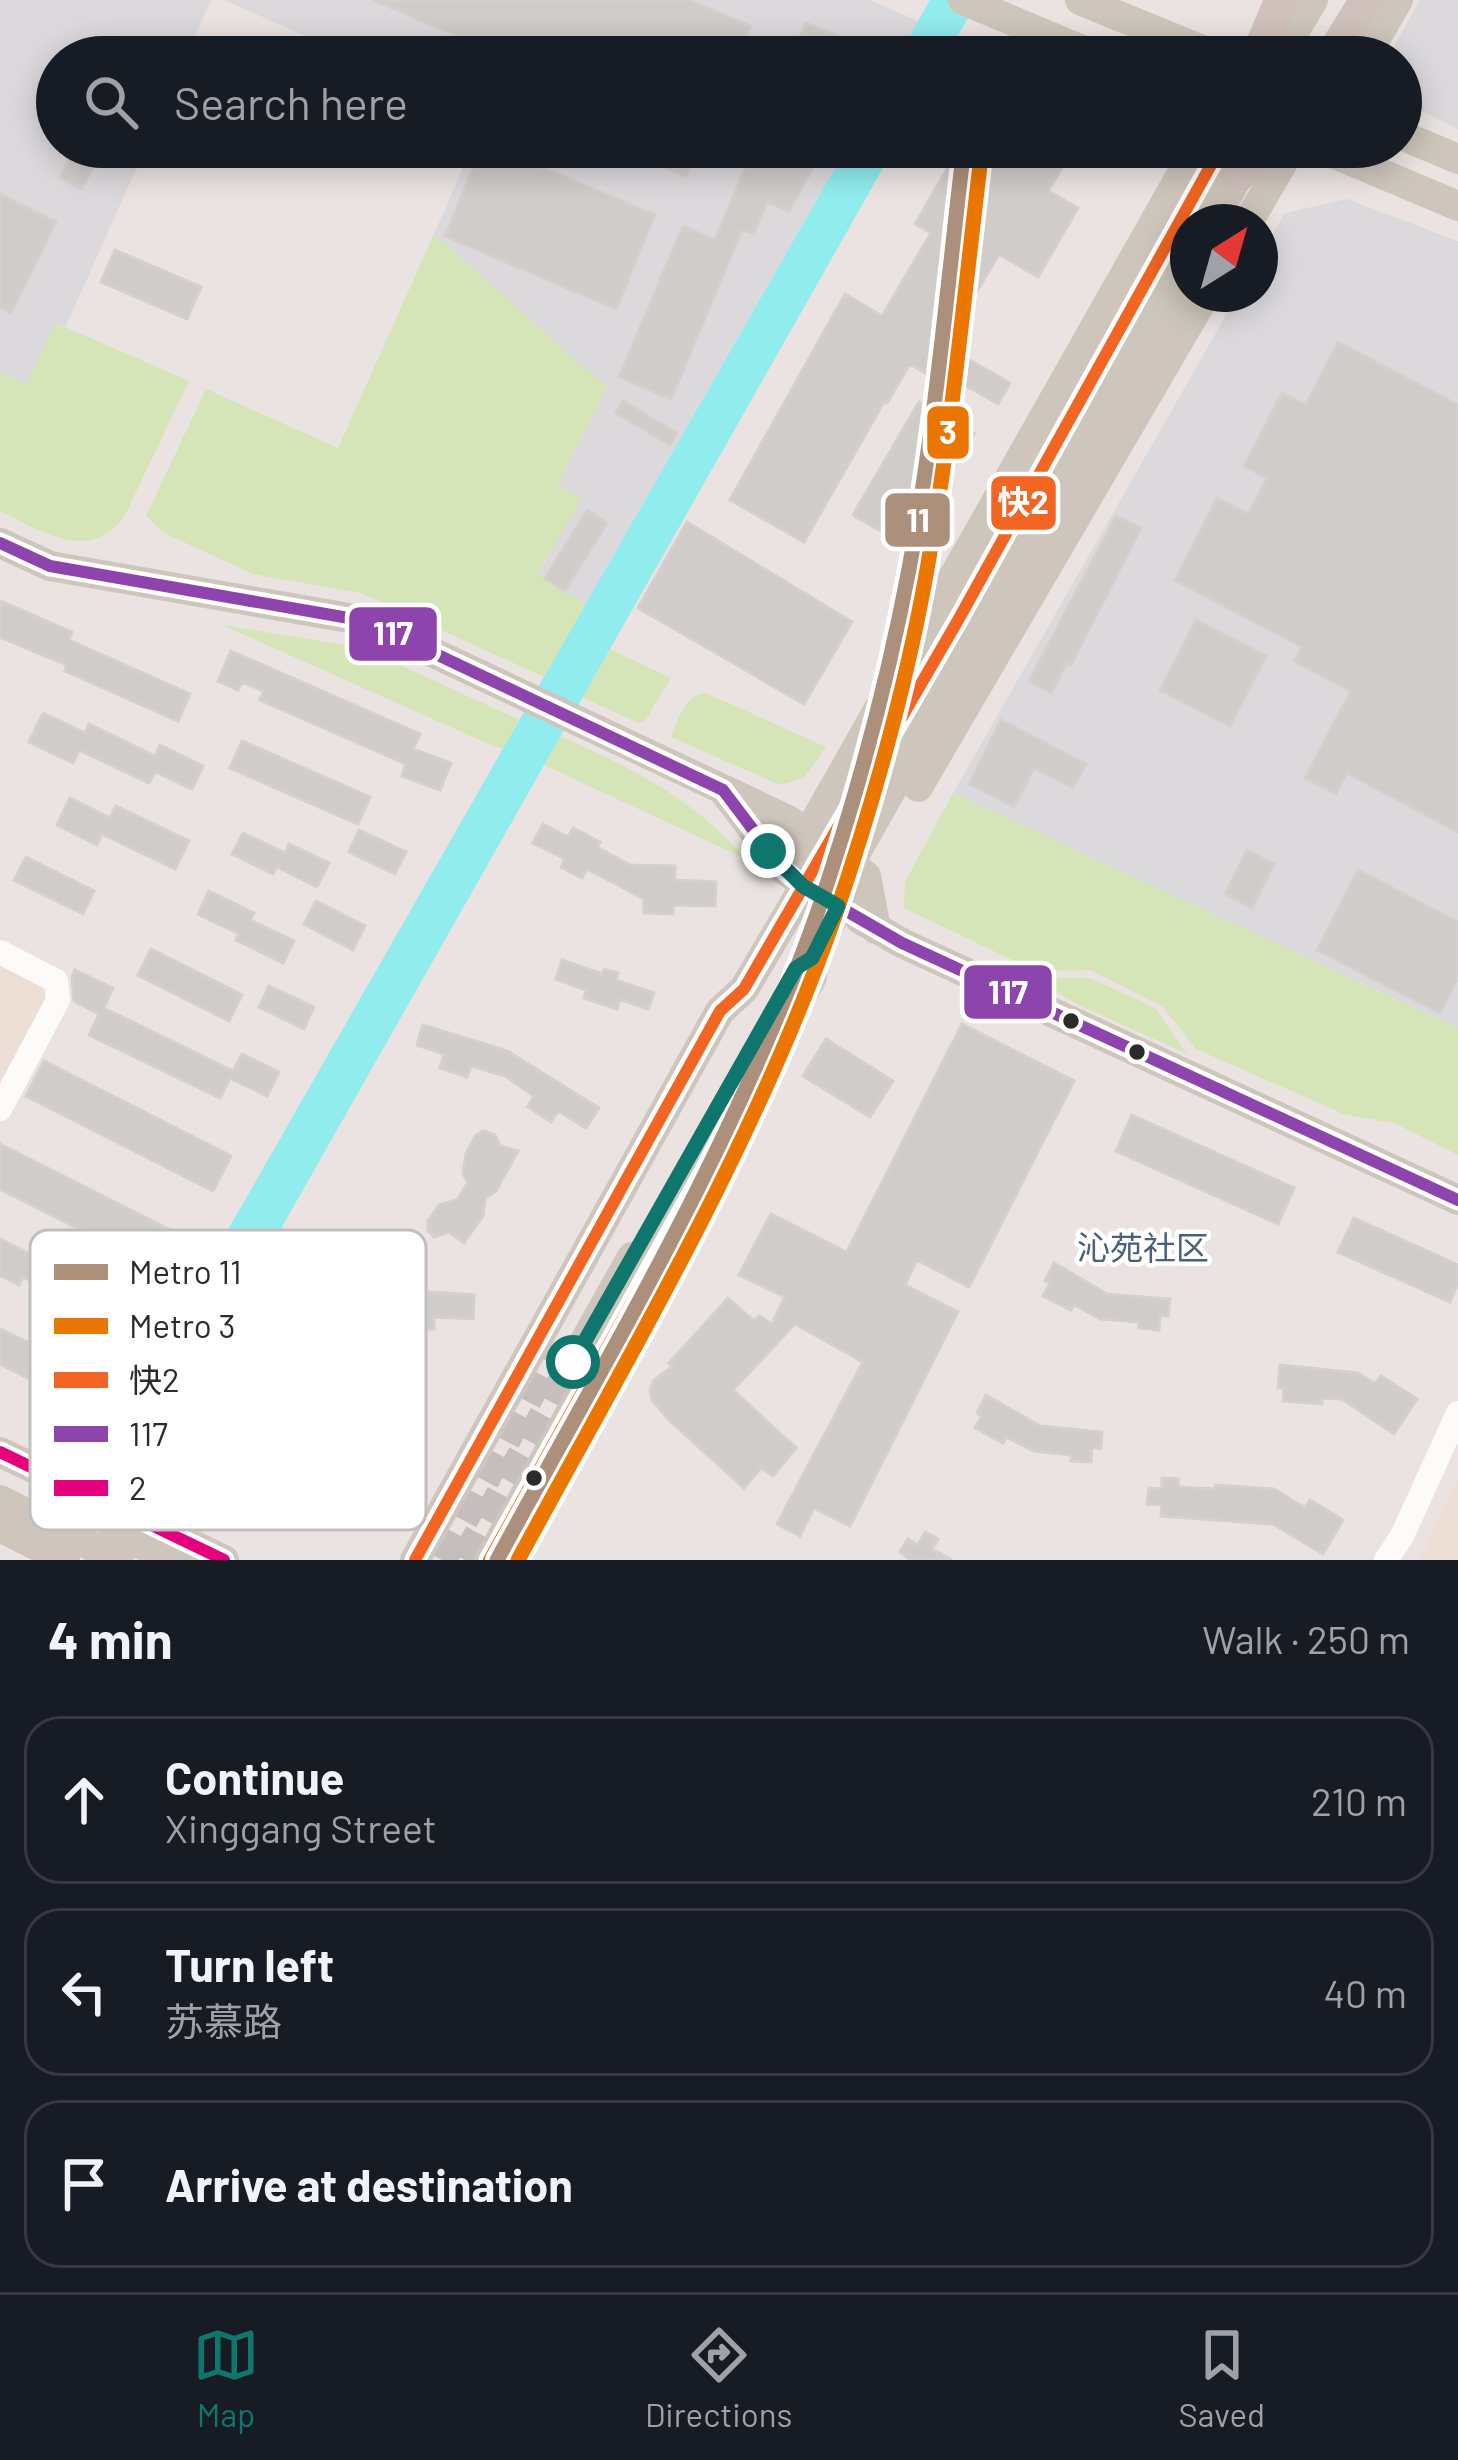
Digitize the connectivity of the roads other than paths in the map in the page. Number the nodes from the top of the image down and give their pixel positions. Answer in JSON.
{"nodes":[{"id":1,"x":1080,"y":0,"type":"edge"},
{"id":2,"x":1281,"y":0,"type":"edge"},
{"id":3,"x":1313,"y":0,"type":"edge"},
{"id":4,"x":1333,"y":0,"type":"edge"},
{"id":5,"x":1366,"y":0,"type":"edge"},
{"id":6,"x":1398,"y":0,"type":"edge"},
{"id":7,"x":970,"y":3,"type":"edge"},
{"id":8,"x":1049,"y":36,"type":"edge"},
{"id":9,"x":1168,"y":36,"type":"edge"},
{"id":10,"x":1266,"y":36,"type":"edge"},
{"id":11,"x":1292,"y":36,"type":"edge"},
{"id":12,"x":1313,"y":36,"type":"edge"},
{"id":13,"x":1343,"y":36,"type":"edge"},
{"id":14,"x":1377,"y":36,"type":"edge"},
{"id":15,"x":1422,"y":144,"type":"edge"},
{"id":16,"x":1458,"y":159,"type":"edge"},
{"id":17,"x":1222,"y":168,"type":"edge"},
{"id":18,"x":1222,"y":168,"type":"edge"},
{"id":19,"x":1226,"y":168,"type":"edge"},
{"id":20,"x":1280,"y":168,"type":"edge"},
{"id":21,"x":1368,"y":168,"type":"edge"},
{"id":22,"x":1218,"y":204,"type":"edge"},
{"id":23,"x":1259,"y":204,"type":"edge"},
{"id":24,"x":1458,"y":206,"type":"edge"},
{"id":25,"x":1170,"y":296,"type":"edge"},
{"id":26,"x":1194,"y":312,"type":"edge"},
{"id":27,"x":0,"y":543,"type":"edge"},
{"id":28,"x":968,"y":630,"type":"junction"},
{"id":29,"x":722,"y":790,"type":"junction"},
{"id":30,"x":838,"y":855,"type":"junction"},
{"id":31,"x":803,"y":886,"type":"junction"},
{"id":32,"x":838,"y":906,"type":"junction"},
{"id":33,"x":876,"y":929,"type":"junction"},
{"id":34,"x":0,"y":952,"type":"edge"},
{"id":35,"x":812,"y":958,"type":"junction"},
{"id":36,"x":744,"y":989,"type":"junction"},
{"id":37,"x":0,"y":1109,"type":"edge"},
{"id":38,"x":1458,"y":1200,"type":"edge"},
{"id":39,"x":1458,"y":1413,"type":"edge"},
{"id":40,"x":0,"y":1452,"type":"edge"},
{"id":41,"x":30,"y":1467,"type":"edge"},
{"id":42,"x":0,"y":1473,"type":"edge"},
{"id":43,"x":30,"y":1488,"type":"edge"},
{"id":44,"x":0,"y":1500,"type":"edge"},
{"id":45,"x":30,"y":1515,"type":"edge"},
{"id":46,"x":0,"y":1527,"type":"edge"},
{"id":47,"x":60,"y":1530,"type":"edge"},
{"id":48,"x":113,"y":1530,"type":"edge"},
{"id":49,"x":159,"y":1530,"type":"edge"},
{"id":50,"x":65,"y":1560,"type":"edge"},
{"id":51,"x":119,"y":1560,"type":"edge"},
{"id":52,"x":173,"y":1560,"type":"edge"},
{"id":53,"x":224,"y":1560,"type":"edge"},
{"id":54,"x":415,"y":1560,"type":"edge"},
{"id":55,"x":489,"y":1560,"type":"edge"},
{"id":56,"x":1386,"y":1560,"type":"edge"}],
"edges":[{"from":1,"to":9,"type":"main road"},
{"from":2,"to":10,"type":"highway"},
{"from":3,"to":11,"type":"main road"},
{"from":4,"to":12,"type":"main road"},
{"from":5,"to":13,"type":"highway"},
{"from":6,"to":14,"type":"main road"},
{"from":7,"to":8,"type":"main road"},
{"from":15,"to":16,"type":"main road"},
{"from":17,"to":28,"type":"main road"},
{"from":18,"to":30,"type":"main road"},
{"from":19,"to":22,"type":"main road"},
{"from":20,"to":23,"type":"main road"},
{"from":21,"to":24,"type":"main road"},
{"from":25,"to":28,"type":"main road"},
{"from":26,"to":30,"type":"main road"},
{"from":27,"to":29,"type":"main road"},
{"from":28,"to":30,"type":"main road"},
{"from":29,"to":30,"type":"main road"},
{"from":29,"to":31,"type":"main road"},
{"from":30,"to":31,"type":"main road"},
{"from":30,"to":32,"type":"main road"},
{"from":30,"to":33,"type":"main road"},
{"from":31,"to":32,"type":"main road"},
{"from":31,"to":36,"type":"main road"},
{"from":32,"to":33,"type":"main road"},
{"from":32,"to":35,"type":"main road"},
{"from":33,"to":38,"type":"main road"},
{"from":34,"to":37,"type":"street"},
{"from":35,"to":36,"type":"main road"},
{"from":35,"to":55,"type":"main road"},
{"from":36,"to":54,"type":"main road"},
{"from":39,"to":56,"type":"street"},
{"from":40,"to":41,"type":"main road"},
{"from":42,"to":43,"type":"main road"},
{"from":44,"to":45,"type":"main road"},
{"from":46,"to":50,"type":"main road"},
{"from":47,"to":51,"type":"main road"},
{"from":48,"to":52,"type":"main road"},
{"from":49,"to":53,"type":"main road"}]}
